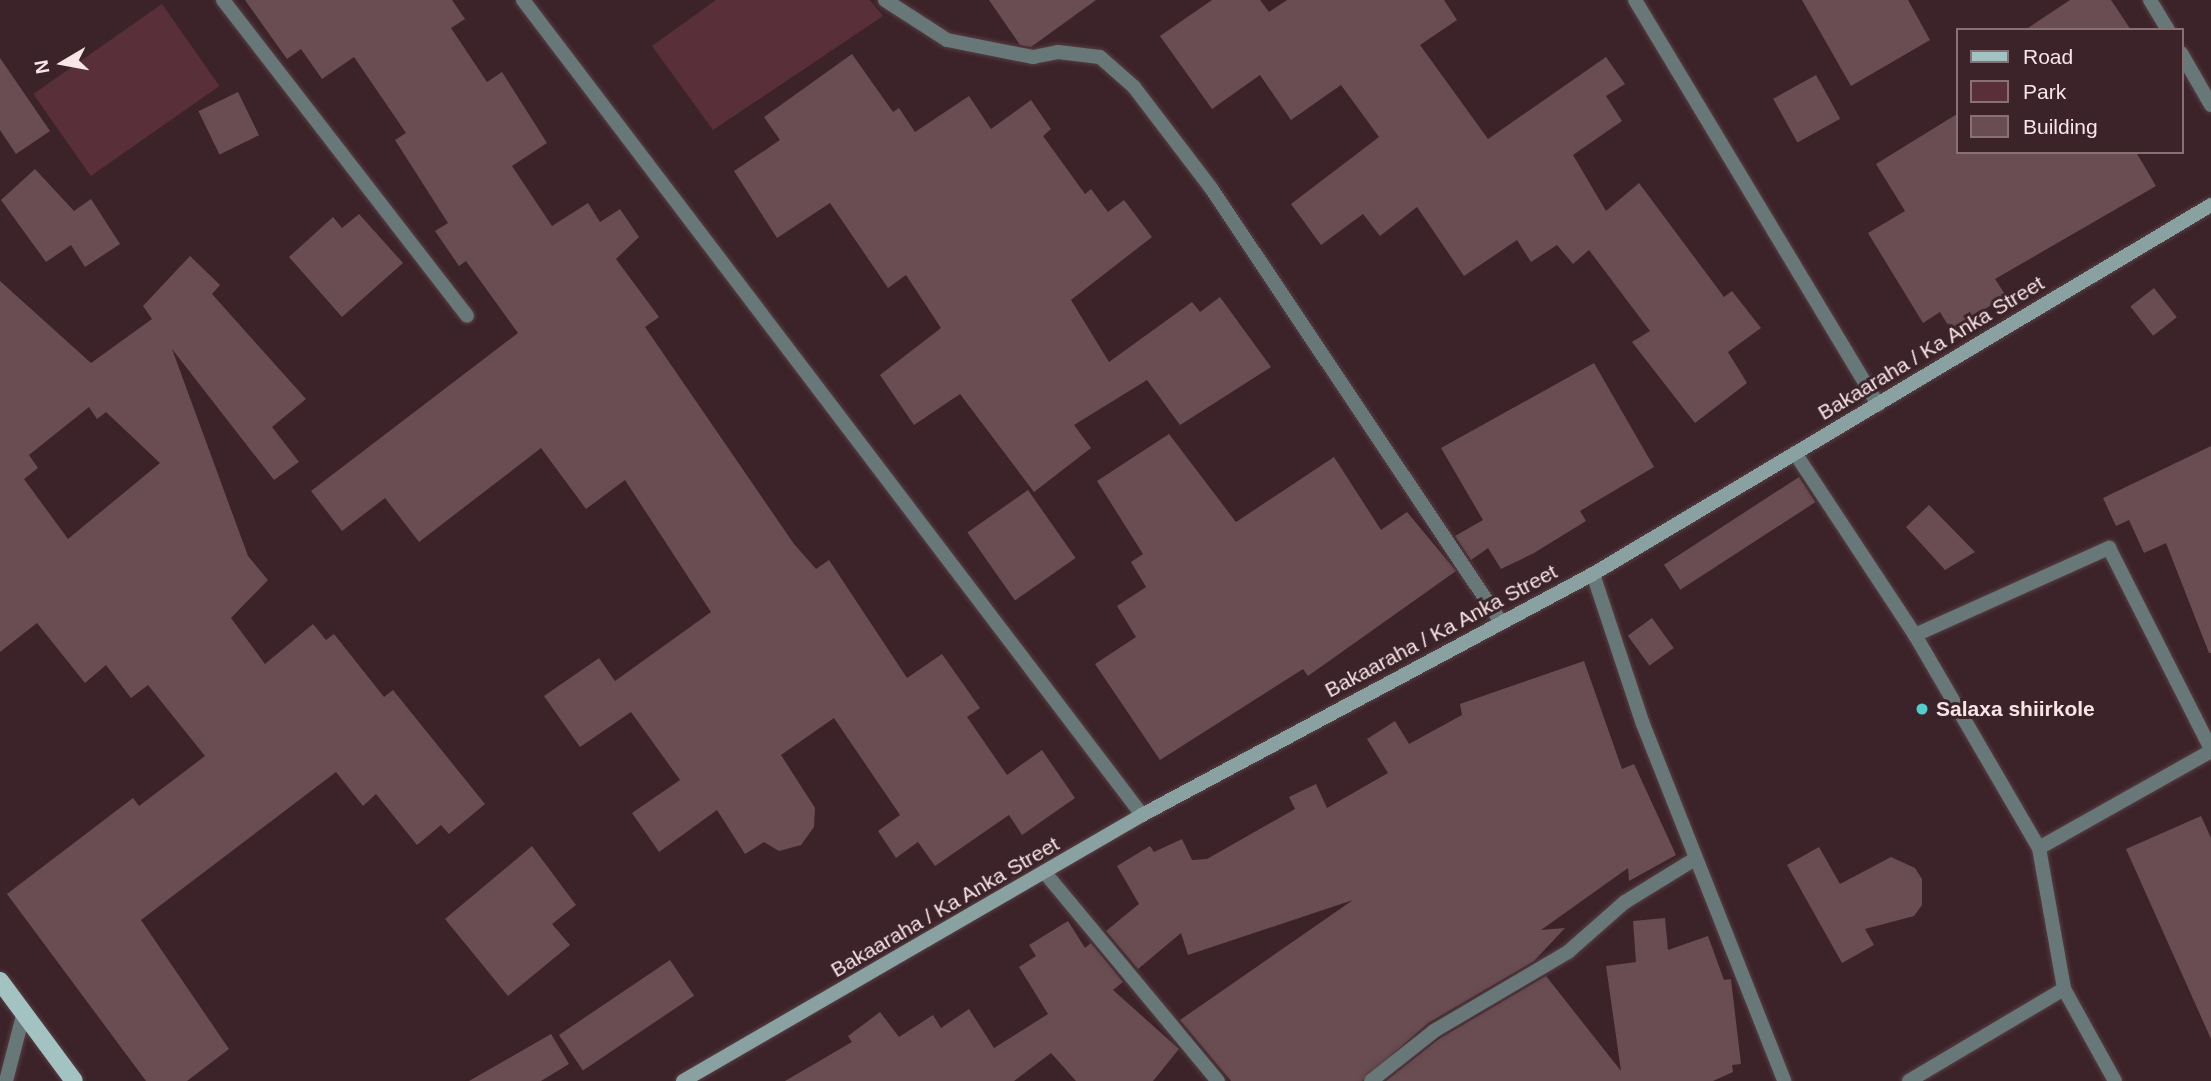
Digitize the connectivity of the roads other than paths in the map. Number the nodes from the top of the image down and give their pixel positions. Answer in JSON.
{"nodes":[{"id":1,"x":222,"y":0,"type":"edge"},
{"id":2,"x":523,"y":0,"type":"edge"},
{"id":3,"x":885,"y":0,"type":"edge"},
{"id":4,"x":1635,"y":0,"type":"edge"},
{"id":5,"x":2150,"y":0,"type":"edge"},
{"id":6,"x":2167,"y":28,"type":"edge"},
{"id":7,"x":2183,"y":57,"type":"edge"},
{"id":8,"x":2211,"y":106,"type":"edge"},
{"id":9,"x":2211,"y":205,"type":"edge"},
{"id":10,"x":467,"y":316,"type":"dead end"},
{"id":11,"x":1878,"y":405,"type":"junction"},
{"id":12,"x":1795,"y":453,"type":"junction"},
{"id":13,"x":1593,"y":574,"type":"junction"},
{"id":14,"x":1501,"y":622,"type":"junction"},
{"id":15,"x":1915,"y":635,"type":"junction"},
{"id":16,"x":2211,"y":750,"type":"edge"},
{"id":17,"x":1142,"y":815,"type":"junction"},
{"id":18,"x":2039,"y":848,"type":"junction"},
{"id":19,"x":1695,"y":859,"type":"junction"},
{"id":20,"x":1046,"y":874,"type":"junction"},
{"id":21,"x":0,"y":981,"type":"edge"},
{"id":22,"x":2064,"y":989,"type":"junction"},
{"id":23,"x":23,"y":1012,"type":"junction"},
{"id":24,"x":6,"y":1081,"type":"edge"},
{"id":25,"x":74,"y":1081,"type":"edge"},
{"id":26,"x":683,"y":1081,"type":"edge"},
{"id":27,"x":1218,"y":1081,"type":"edge"},
{"id":28,"x":1371,"y":1081,"type":"edge"},
{"id":29,"x":1784,"y":1081,"type":"edge"},
{"id":30,"x":1909,"y":1081,"type":"edge"},
{"id":31,"x":2115,"y":1081,"type":"edge"}],
"edges":[{"from":1,"to":10,"type":"street"},
{"from":2,"to":17,"type":"street"},
{"from":3,"to":14,"type":"street"},
{"from":4,"to":11,"type":"street"},
{"from":5,"to":6,"type":"street"},
{"from":7,"to":8,"type":"street"},
{"from":9,"to":11,"type":"street","name":"Bakaaraha / Ka Anka Street"},
{"from":11,"to":12,"type":"street","name":"Bakaaraha / Ka Anka Street"},
{"from":12,"to":13,"type":"street","name":"Bakaaraha / Ka Anka Street"},
{"from":12,"to":15,"type":"street"},
{"from":13,"to":14,"type":"street","name":"Bakaaraha / Ka Anka Street"},
{"from":13,"to":19,"type":"street"},
{"from":14,"to":17,"type":"street","name":"Bakaaraha / Ka Anka Street"},
{"from":15,"to":16,"type":"street"},
{"from":15,"to":18,"type":"street"},
{"from":16,"to":18,"type":"street"},
{"from":17,"to":20,"type":"street","name":"Bakaaraha / Ka Anka Street"},
{"from":18,"to":22,"type":"street"},
{"from":19,"to":28,"type":"street"},
{"from":19,"to":29,"type":"street"},
{"from":20,"to":26,"type":"street","name":"Bakaaraha / Ka Anka Street"},
{"from":20,"to":27,"type":"street"},
{"from":21,"to":23,"type":"main road"},
{"from":22,"to":30,"type":"street"},
{"from":22,"to":31,"type":"street"},
{"from":23,"to":24,"type":"street"},
{"from":23,"to":25,"type":"main road"}]}
